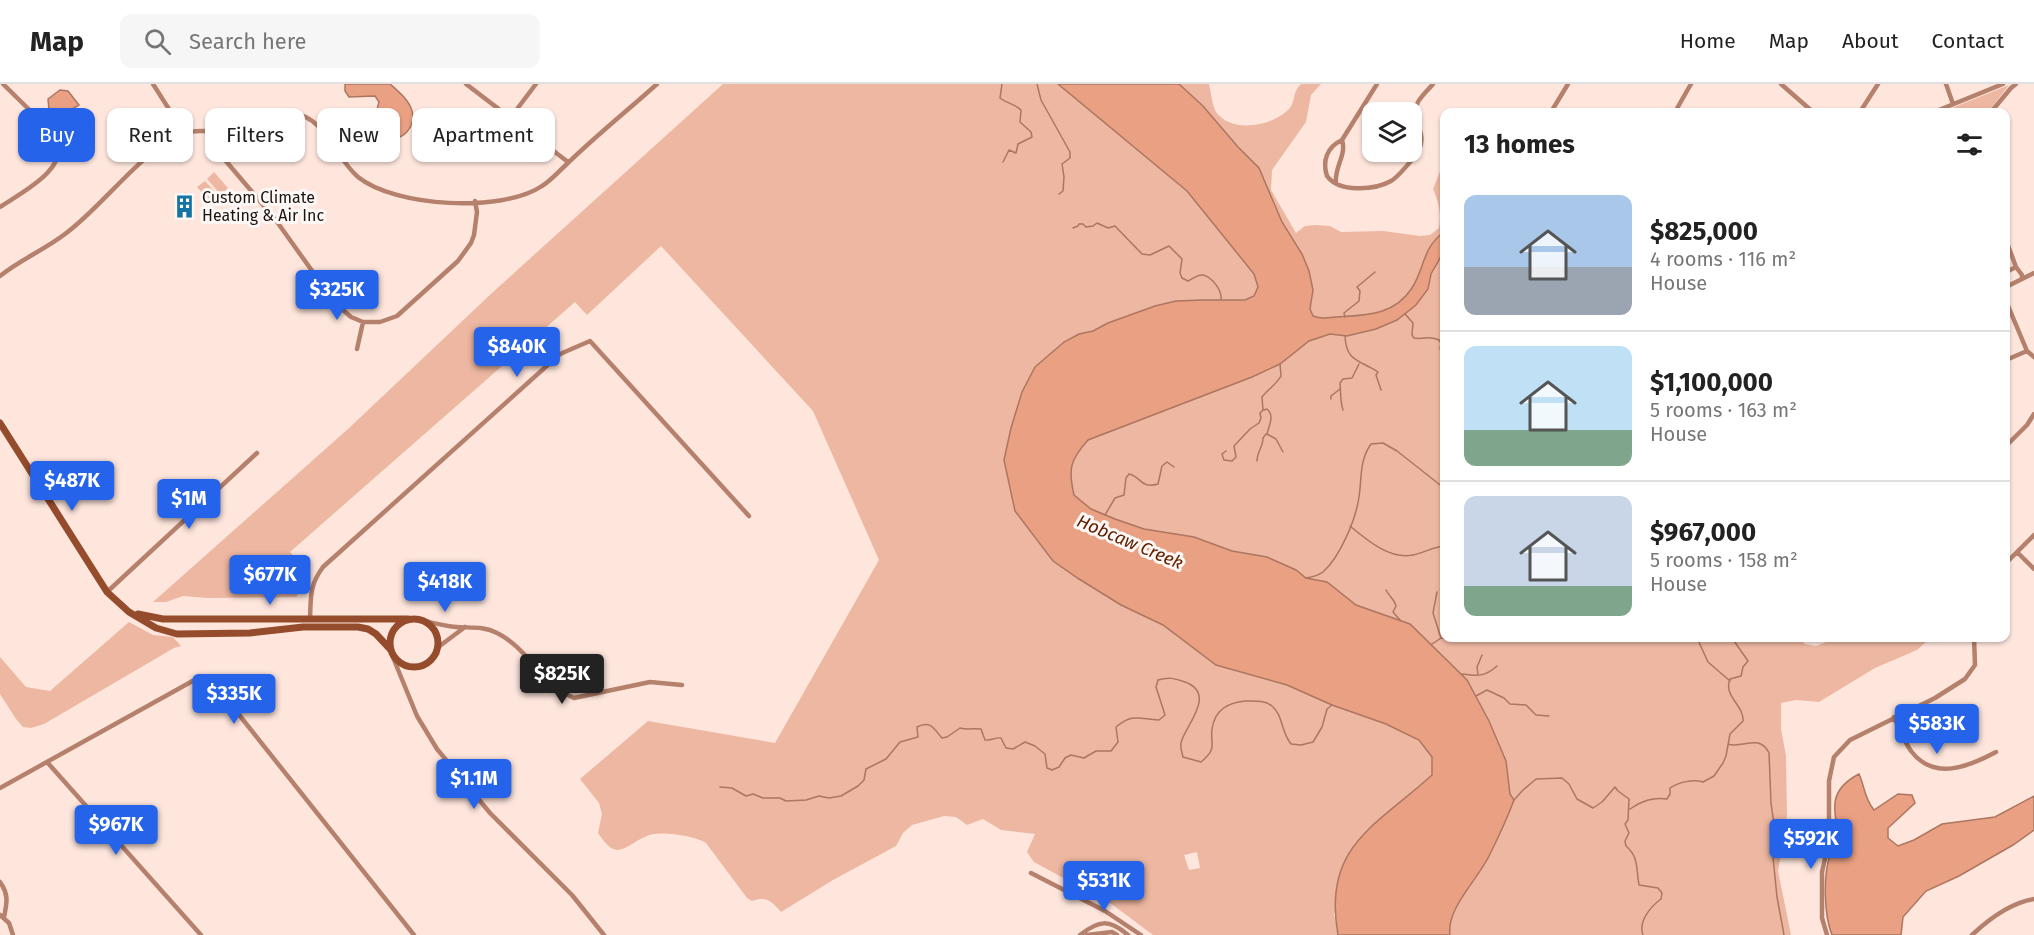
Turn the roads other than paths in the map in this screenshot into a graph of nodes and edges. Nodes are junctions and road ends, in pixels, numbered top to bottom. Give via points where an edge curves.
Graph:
1 (3, 84) edge
2 (153, 84) edge
3 (466, 84) edge
4 (536, 84) edge
5 (657, 84) edge
6 (1377, 84) edge
7 (1433, 84) edge
8 (1568, 84) edge
9 (1690, 84) edge
10 (1781, 84) edge
11 (1878, 84) edge
12 (1946, 84) edge
13 (2003, 84) edge
14 (2016, 84) edge
15 (1953, 104) junction
16 (168, 108) edge
17 (499, 108) edge
18 (518, 108) edge
19 (1553, 108) edge
20 (1677, 108) edge
21 (1808, 108) edge
22 (1863, 108) edge
23 (1944, 108) edge
24 (1994, 108) edge
25 (305, 119) edge
26 (1342, 140) junction
27 (555, 152) edge
28 (143, 162) edge
29 (227, 162) edge
30 (568, 162) junction
31 (1336, 183) junction
32 (475, 201) junction
33 (0, 207) edge
34 (2010, 251) edge
35 (2016, 267) junction
36 (2010, 270) edge
37 (2034, 273) edge
38 (0, 276) edge
39 (2022, 279) junction
40 (2010, 285) edge
41 (2010, 311) edge
42 (363, 322) junction
43 (357, 349) dead end
44 (2027, 351) junction
45 (2034, 357) edge
46 (2010, 358) edge
47 (2034, 414) edge
48 (0, 423) edge
49 (2010, 442) edge
50 (257, 453) dead end
51 (749, 516) dead end
52 (2034, 535) edge
53 (2016, 552) junction
54 (2010, 559) edge
55 (2034, 569) edge
56 (107, 592) junction
57 (129, 612) junction
58 (310, 619) junction
59 (408, 620) junction
60 (424, 621) junction
61 (465, 627) junction
62 (1974, 642) edge
63 (437, 648) junction
64 (391, 653) junction
65 (682, 686) dead end
66 (1894, 717) junction
67 (1996, 752) dead end
68 (47, 762) junction
69 (0, 788) edge
70 (1031, 873) dead end
71 (0, 882) edge
72 (2034, 899) edge
73 (2, 916) edge
74 (13, 935) edge
75 (201, 935) edge
76 (414, 935) edge
77 (604, 935) edge
78 (1080, 935) edge
79 (1087, 935) edge
80 (1117, 935) edge
81 (1128, 935) edge
82 (1141, 935) edge
83 (1827, 935) edge
84 (1972, 935) edge

1 - 33 street via 56,136 60,146 59,156 48,173
2 - 16 street
3 - 17 street
4 - 18 street
5 - 30 street
6 - 26 street
7 - 31 street via 1418,102 1415,115 1423,137 1419,152 1392,181 1362,189
8 - 19 street
9 - 20 street
10 - 21 street
11 - 22 street
12 - 15 street
13 - 15 street
14 - 24 street
15 - 23 street
25 - 32 street via 321,129 358,177 373,186 415,200
26 - 31 street via 1345,148
26 - 31 street via 1330,149 1324,165 1327,176
27 - 30 street
28 - 38 street via 64,236
29 - 42 street via 275,219 334,303
30 - 32 street via 541,187 527,193 497,201
32 - 42 street via 474,235 458,261 397,316
34 - 35 street
35 - 36 street
35 - 39 street via 2022,272
37 - 39 street
39 - 40 street
41 - 44 street
42 - 43 street
44 - 45 street
44 - 46 street
47 - 49 street
48 - 56 main road
50 - 56 street
51 - 58 street via 590,340 560,354 323,567 314,579
52 - 53 street
53 - 54 street
53 - 55 street
56 - 57 main road
57 - 58 main road via 163,619
57 - 64 main road via 156,628 177,634 358,627 376,634
58 - 59 main road
59 - 60 main road
59 - 64 main road via 392,633
60 - 61 street
60 - 63 main road via 435,632
61 - 63 street
61 - 65 street via 496,632 511,642 553,686 574,698 650,682
62 - 66 street via 1970,674 1935,698
63 - 64 main road via 429,662 419,667 405,666
64 - 77 street via 417,716 437,749 490,813 572,895
66 - 67 street via 1909,748 1923,764 1957,768
66 - 83 street via 1850,740 1834,757 1829,781 1829,841 1822,872 1822,918
68 - 69 street
68 - 75 street
68 - 76 street via 198,678 209,677
70 - 82 street via 1105,911
71 - 73 street via 8,901
72 - 84 street via 2006,909
73 - 74 street
78 - 81 street via 1098,923 1108,923
79 - 80 street

